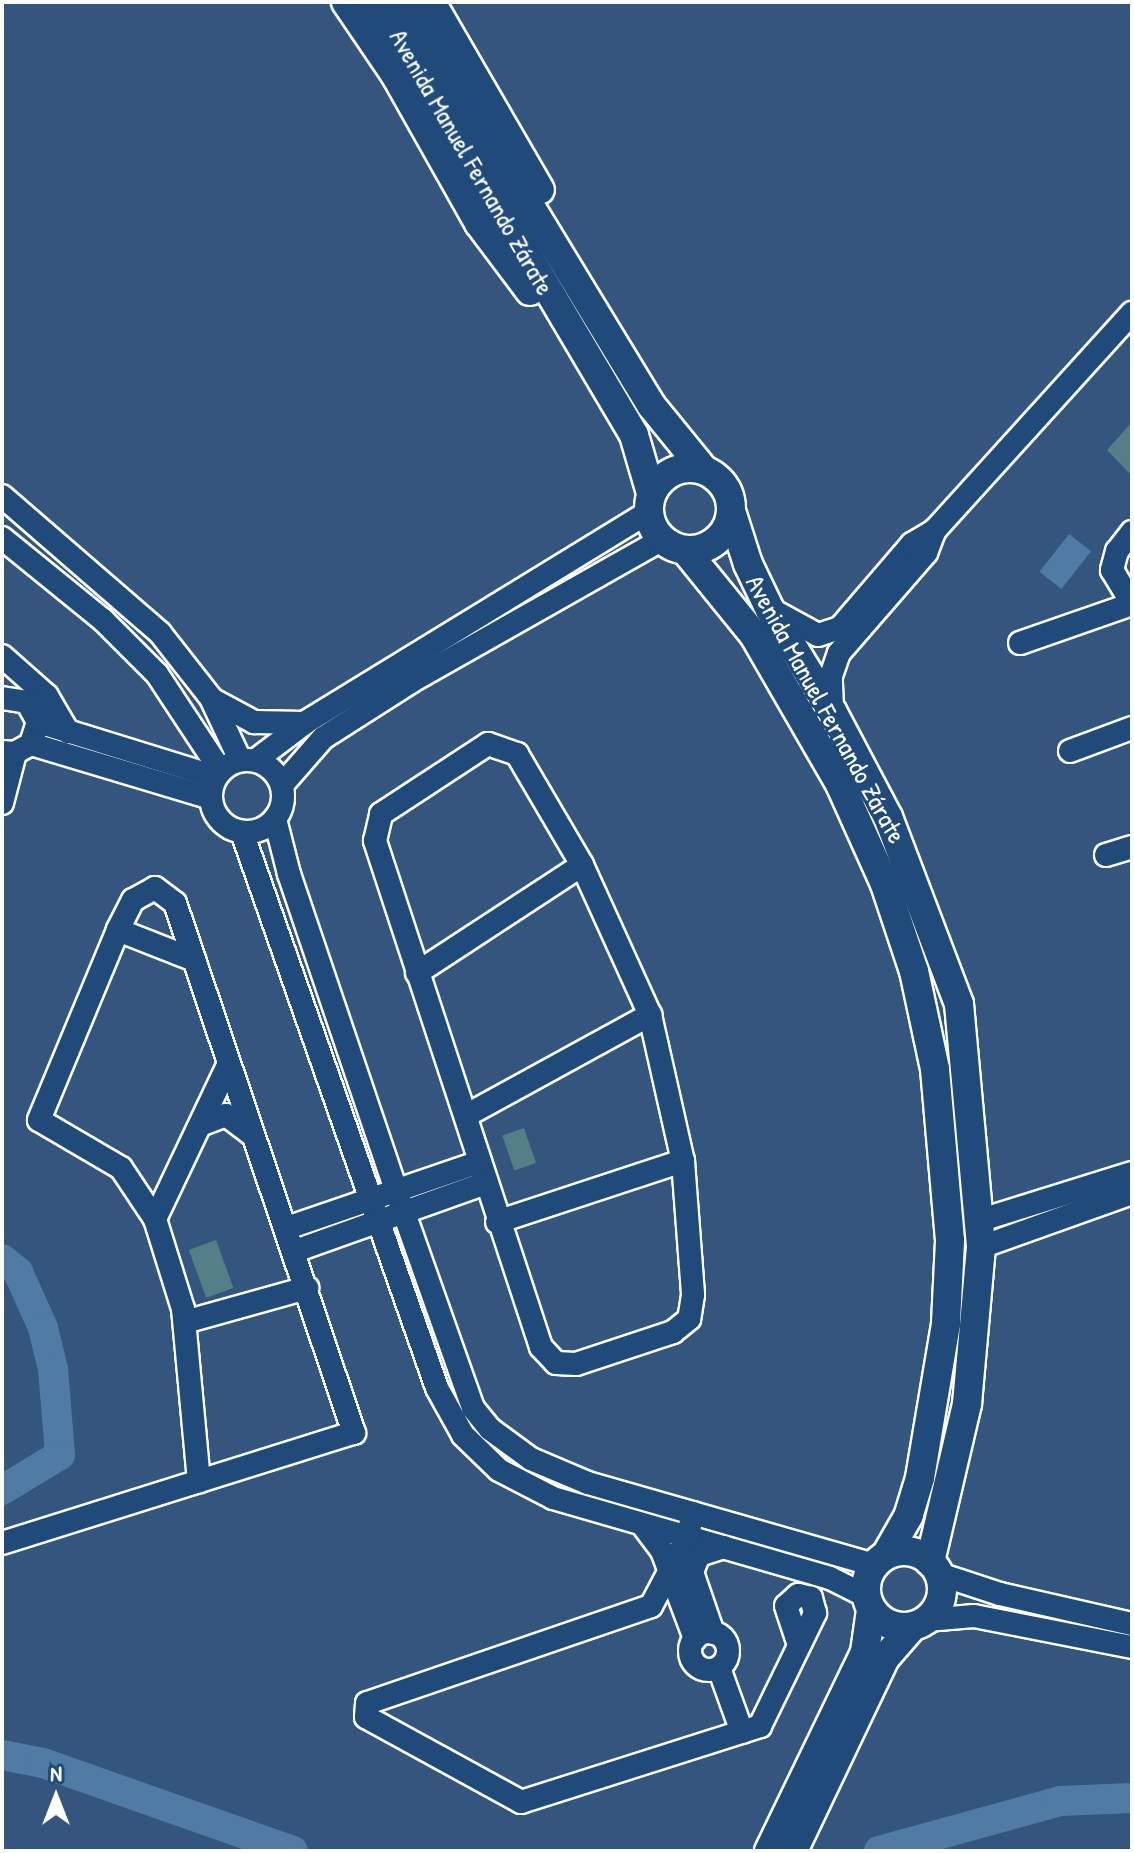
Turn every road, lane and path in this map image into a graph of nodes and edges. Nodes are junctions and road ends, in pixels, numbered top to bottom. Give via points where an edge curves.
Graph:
1 (346, 2) edge
2 (378, 2) edge
3 (406, 2) edge
4 (431, 2) edge
5 (420, 45) junction
6 (1132, 313) edge
7 (629, 370) junction
8 (603, 387) junction
9 (703, 469) junction
10 (2, 496) edge
11 (650, 502) junction
12 (732, 514) junction
13 (1132, 532) edge
14 (2, 538) edge
15 (674, 545) junction
16 (1132, 604) edge
17 (770, 610) junction
18 (840, 639) junction
19 (1020, 643) dead end
20 (2, 656) edge
21 (33, 680) junction
22 (2, 698) edge
23 (211, 698) junction
24 (832, 711) junction
25 (306, 722) junction
26 (1132, 728) edge
27 (68, 732) junction
28 (200, 734) junction
29 (24, 736) edge
30 (1070, 751) dead end
31 (166, 763) junction
32 (134, 764) junction
33 (229, 773) junction
34 (282, 785) junction
35 (2, 803) edge
36 (275, 819) junction
37 (242, 832) junction
38 (1132, 847) edge
39 (1106, 855) dead end
40 (582, 865) junction
41 (118, 930) junction
42 (194, 960) junction
43 (417, 973) junction
44 (650, 1015) junction
45 (228, 1065) junction
46 (467, 1115) junction
47 (200, 1125) junction
48 (253, 1135) junction
49 (683, 1161) junction
50 (483, 1173) junction
51 (1132, 1173) edge
52 (396, 1190) junction
53 (1132, 1193) edge
54 (369, 1200) junction
55 (404, 1213) junction
56 (155, 1219) junction
57 (497, 1222) junction
58 (377, 1223) junction
59 (287, 1228) junction
60 (981, 1234) junction
61 (295, 1251) junction
62 (307, 1288) junction
63 (185, 1322) junction
64 (199, 1481) junction
65 (693, 1513) junction
66 (644, 1527) junction
67 (687, 1538) junction
68 (2, 1543) edge
69 (724, 1547) junction
70 (880, 1560) junction
71 (935, 1568) junction
72 (671, 1573) junction
73 (869, 1603) junction
74 (920, 1623) junction
75 (1132, 1624) edge
76 (704, 1636) junction
77 (799, 1645) dead end
78 (1132, 1647) edge
79 (742, 1732) junction
80 (769, 1851) edge
81 (793, 1851) edge

1 - 8 main road via 395,74 479,223
2 - 5 main road, Avenida Manuel Fernando Zárate
3 - 5 main road, Avenida Manuel Fernando Zárate
4 - 7 main road via 523,156
5 - 7 main road, Avenida Manuel Fernando Zárate
5 - 8 main road, Avenida Manuel Fernando Zárate
6 - 18 street via 935,530 912,544
7 - 9 main road, Avenida Manuel Fernando Zárate
8 - 11 main road, Avenida Manuel Fernando Zárate via 634,435
9 - 11 main road via 668,474
9 - 12 main road via 722,482
10 - 23 street via 160,633
11 - 15 main road
11 - 25 street
12 - 15 main road via 711,545
12 - 17 main road, Avenida Manuel Fernando Zárate
13 - 16 street via 1117,551 1112,570
14 - 28 street via 103,620 146,663
15 - 34 street via 412,681 323,738
15 - 70 main road, Avenida Manuel Fernando Zárate via 754,635 840,784 885,884 909,956 935,1069 950,1241 946,1324 920,1478 909,1515
16 - 19 street
17 - 18 street via 818,635
17 - 24 main road, Avenida Manuel Fernando Zárate
18 - 24 street via 831,676
20 - 21 street
21 - 27 street
21 - 29 street
22 - 29 street via 19,698
23 - 25 street via 254,722
23 - 33 street
24 - 60 main road, Avenida Manuel Fernando Zárate via 909,863 959,1004
25 - 33 street
26 - 30 street
27 - 29 street
27 - 32 street
28 - 31 street via 190,756
28 - 33 street
29 - 32 street
29 - 35 street
31 - 32 street
31 - 33 street
32 - 33 street
33 - 34 street via 268,765
33 - 37 street via 221,821
34 - 36 street
36 - 37 street via 266,827
36 - 52 street
37 - 54 street
38 - 39 street
40 - 43 street
40 - 43 street via 517,754 488,744 392,807 374,826
40 - 44 street
41 - 42 street
41 - 42 street via 133,900 155,888 175,903
41 - 56 street via 39,1120 121,1168
42 - 45 street
43 - 46 street
44 - 46 street
44 - 49 street
45 - 47 street
45 - 48 street
46 - 50 street
47 - 48 street via 226,1115
47 - 56 street
48 - 59 street
49 - 57 street
49 - 57 street via 693,1295 689,1319 659,1337 576,1364 556,1363 541,1347
50 - 52 street
50 - 55 street
50 - 57 street
51 - 60 street
52 - 54 street
52 - 55 street
53 - 60 street
54 - 58 street
54 - 59 street
55 - 58 street
55 - 65 street via 473,1408 490,1429 551,1470
56 - 63 street
58 - 61 street
58 - 66 street via 437,1388 477,1452 529,1489
59 - 61 street
60 - 71 main road, Avenida Manuel Fernando Zárate via 967,1404
61 - 62 street
62 - 63 street
62 - 64 street via 354,1433
63 - 64 street
64 - 68 street
65 - 67 street
65 - 70 street
66 - 67 street
66 - 72 street
67 - 69 street
67 - 72 street
69 - 73 street via 830,1578
69 - 76 street via 699,1555 692,1572
70 - 71 main road via 909,1552
70 - 73 main road
71 - 74 main road via 941,1599
71 - 75 street via 1000,1594
72 - 76 street
72 - 79 street via 651,1606 367,1703 366,1717 521,1802
73 - 74 main road via 889,1625
73 - 80 main road via 865,1652
74 - 78 street via 974,1616
74 - 81 main road via 885,1658
76 - 79 street via 728,1648 719,1668
77 - 79 street via 760,1726

